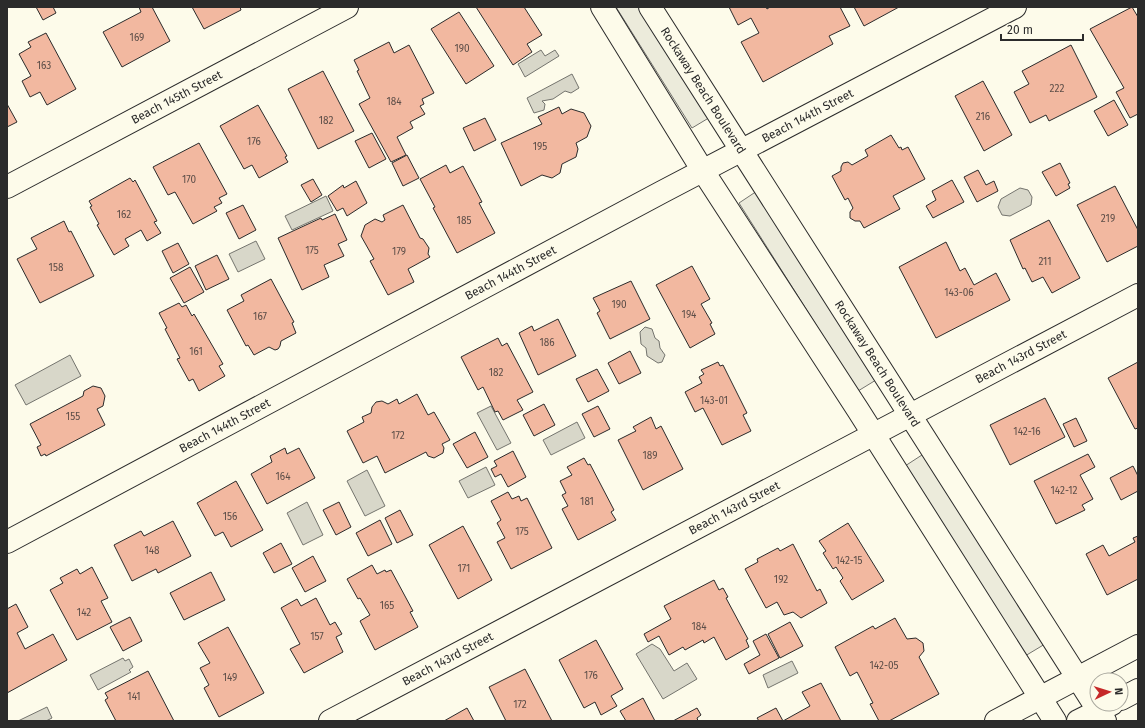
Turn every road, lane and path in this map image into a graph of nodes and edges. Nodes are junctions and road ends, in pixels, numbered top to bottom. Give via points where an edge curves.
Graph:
1 (347, 7) edge
2 (602, 7) edge
3 (650, 7) edge
4 (1015, 7) edge
5 (741, 151) junction
6 (703, 171) junction
7 (7, 187) edge
8 (1138, 294) edge
9 (910, 414) junction
10 (873, 435) junction
11 (7, 542) edge
12 (1138, 646) edge
13 (1078, 678) junction
14 (1138, 690) edge
15 (1089, 692) edge
16 (1129, 695) edge
17 (1040, 698) junction
18 (1105, 712) edge
19 (330, 721) edge
20 (996, 721) edge
21 (1055, 721) edge
22 (1078, 721) edge

1 - 7 street, Beach 145th Street
2 - 6 street
3 - 5 street, Rockaway Beach Boulevard
4 - 5 street, Beach 144th Street
5 - 6 street, Beach 144th Street
5 - 9 street, Rockaway Beach Boulevard
6 - 10 street
6 - 11 street, Beach 144th Street
8 - 9 street, Beach 143rd Street
9 - 10 street, Beach 143rd Street
9 - 13 street, Rockaway Beach Boulevard
10 - 17 street
10 - 19 street, Beach 143rd Street
12 - 13 street
13 - 15 street, Rockaway Beach Boulevard
13 - 17 street
14 - 16 street
17 - 20 street
17 - 21 street
18 - 22 street

